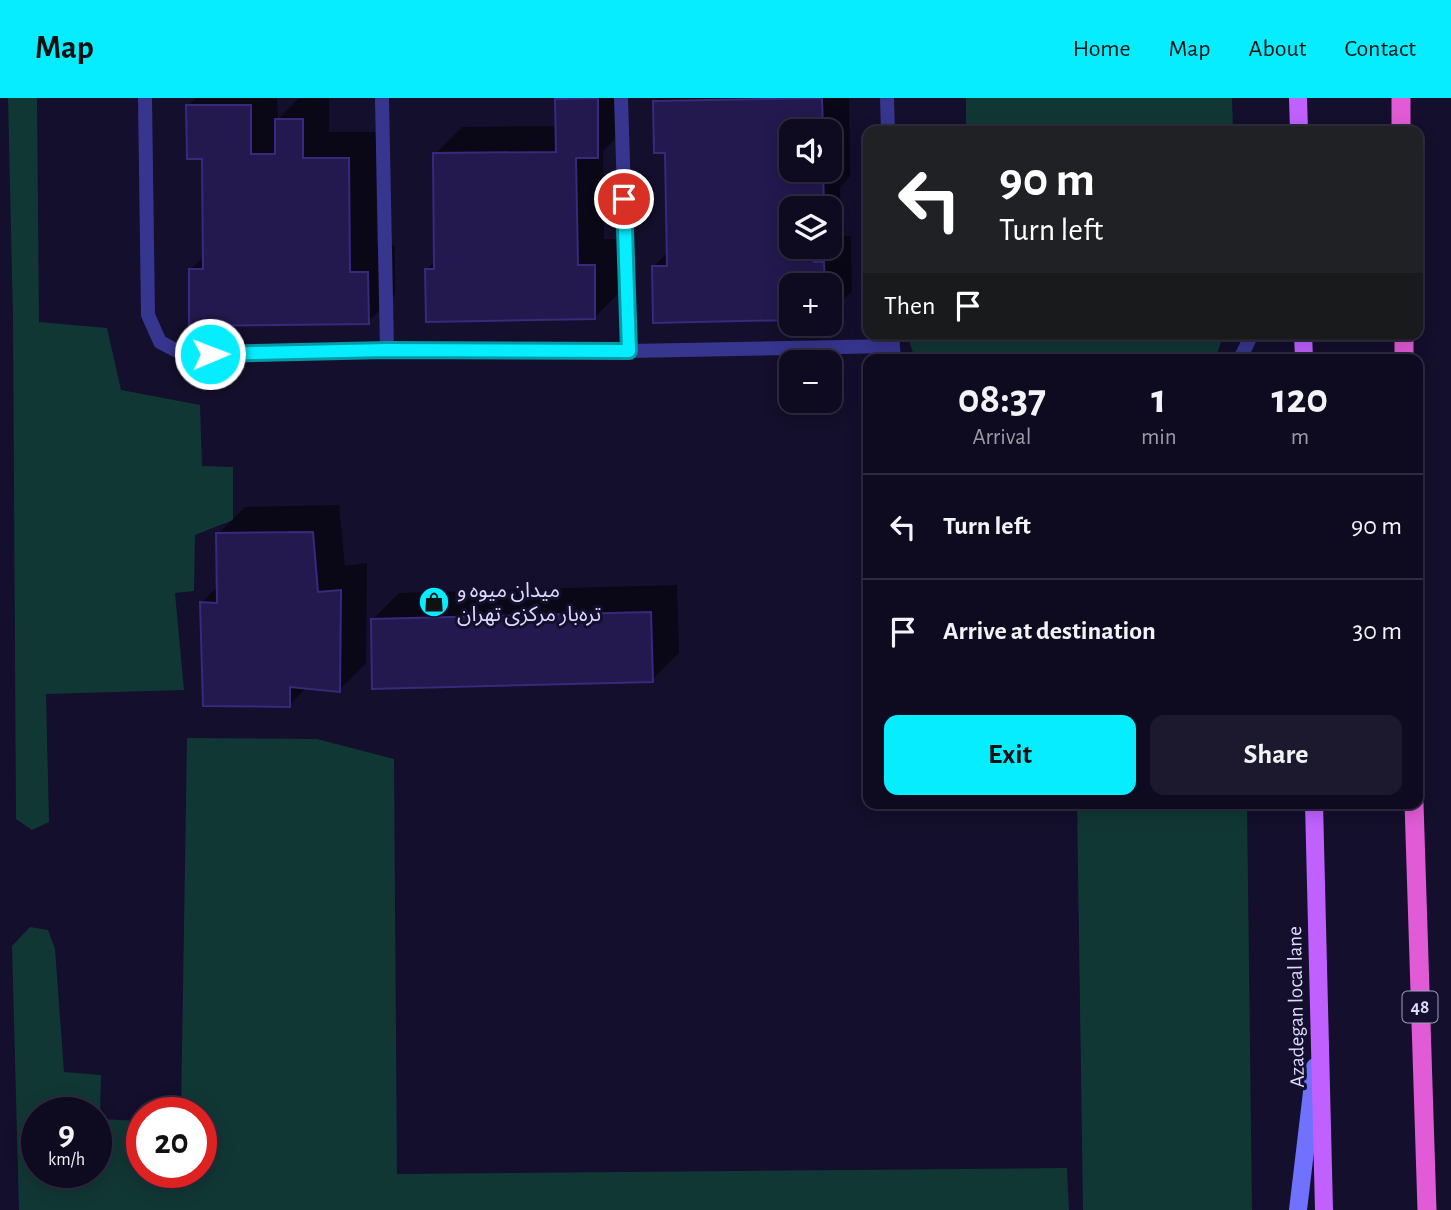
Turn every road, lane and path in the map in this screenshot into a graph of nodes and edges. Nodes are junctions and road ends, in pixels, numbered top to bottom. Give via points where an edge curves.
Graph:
1 (145, 98) edge
2 (382, 98) edge
3 (621, 98) edge
4 (887, 98) edge
5 (1298, 98) edge
6 (1401, 98) edge
7 (888, 126) edge
8 (1298, 126) edge
9 (1401, 126) edge
10 (892, 346) edge
11 (387, 350) junction
12 (629, 351) junction
13 (1314, 809) edge
14 (1414, 809) edge
15 (1319, 1029) junction
16 (1298, 1210) edge
17 (1324, 1210) edge
18 (1427, 1210) edge

1 - 11 lane via 148,315 160,342 184,355
2 - 11 lane
3 - 12 lane
4 - 7 lane
5 - 8 main road
6 - 9 highway
10 - 12 lane
11 - 12 lane
13 - 15 main road, Azadegan local lane
14 - 18 highway, 48
15 - 16 main road
15 - 17 main road, Azadegan local lane

